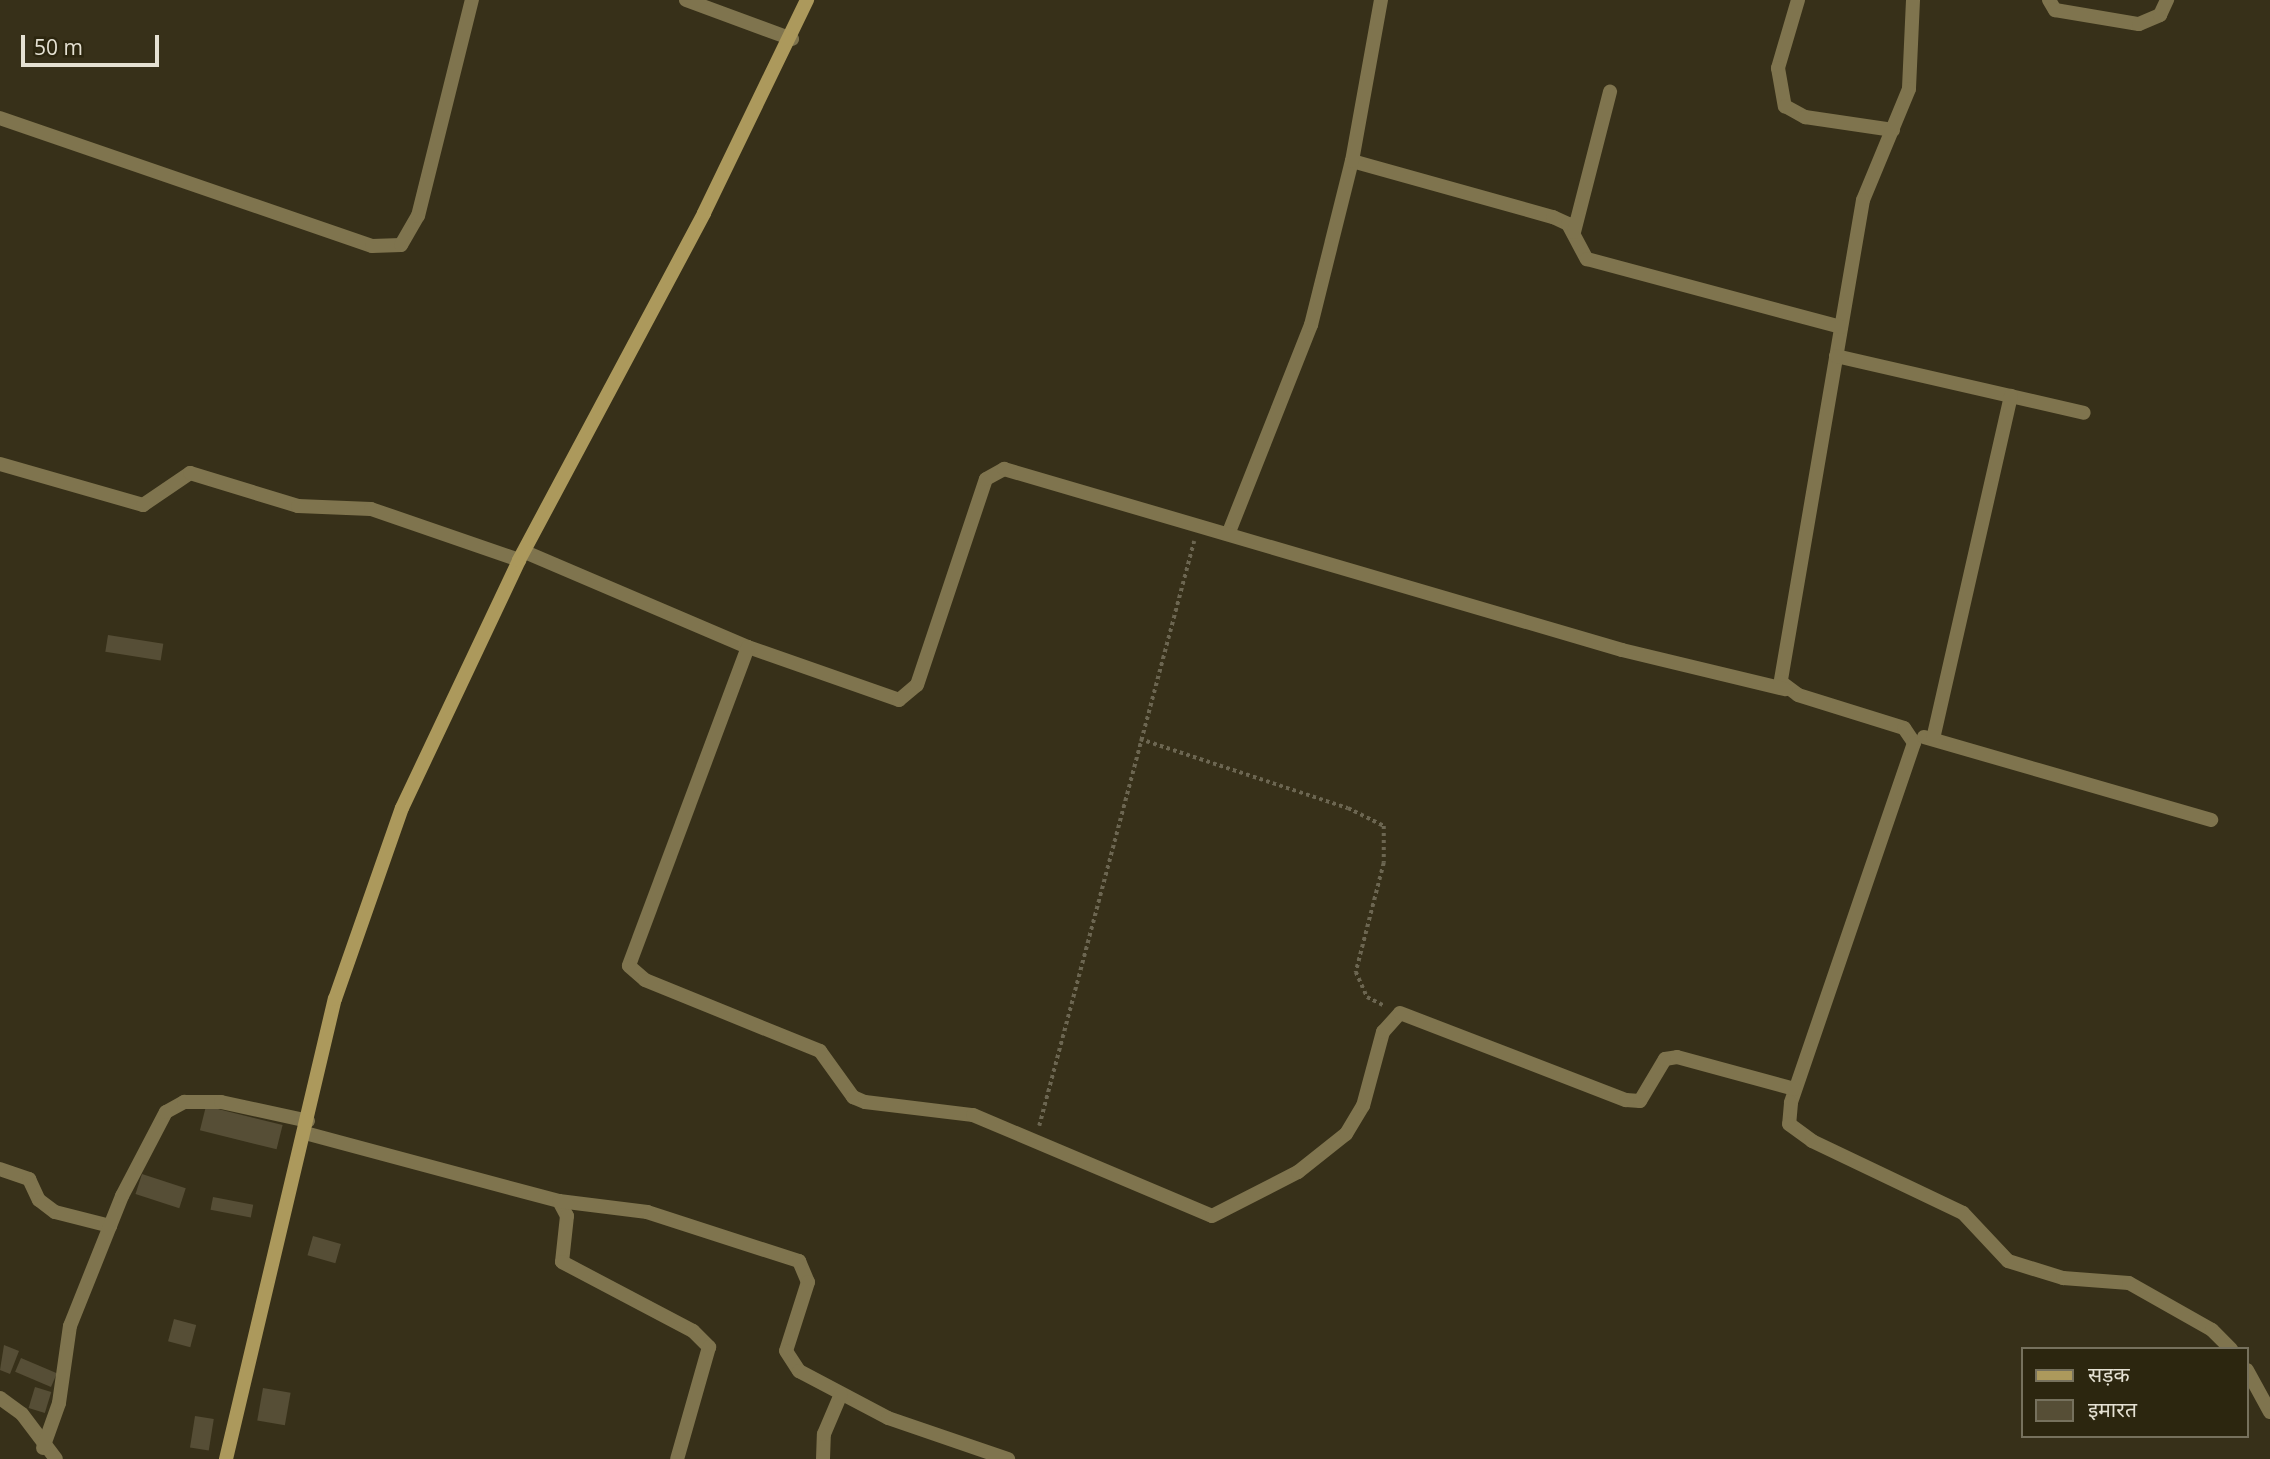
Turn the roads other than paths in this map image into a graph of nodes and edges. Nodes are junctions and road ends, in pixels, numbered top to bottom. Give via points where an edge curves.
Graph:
1 (472, 0) edge
2 (686, 0) edge
3 (807, 0) edge
4 (1381, 0) edge
5 (1798, 0) edge
6 (1913, 0) edge
7 (2049, 0) edge
8 (2167, 0) edge
9 (792, 39) junction
10 (1610, 92) dead end
11 (0, 118) edge
12 (1893, 130) junction
13 (1352, 161) junction
14 (1574, 232) junction
15 (1841, 327) junction
16 (1836, 356) junction
17 (2011, 396) junction
18 (2084, 413) dead end
19 (0, 464) edge
20 (1229, 532) junction
21 (522, 556) junction
22 (748, 647) junction
23 (1785, 689) junction
24 (1912, 733) junction
25 (1933, 739) junction
26 (2211, 820) dead end
27 (1795, 1089) junction
28 (306, 1127) junction
29 (0, 1169) edge
30 (559, 1201) junction
31 (110, 1226) junction
32 (2229, 1347) edge
33 (2249, 1374) edge
34 (841, 1394) junction
35 (0, 1398) edge
36 (2270, 1412) edge
37 (43, 1448) junction
38 (56, 1459) edge
39 (226, 1459) edge
40 (677, 1459) edge
41 (824, 1459) edge
42 (1008, 1459) edge

1 - 11 street via 418,216 401,245 372,246
2 - 9 street
3 - 9 street
4 - 13 street
5 - 12 street via 1778,68 1784,106 1805,117
6 - 12 street via 1912,70
7 - 8 street via 2055,9 2139,24 2160,15
9 - 21 street
10 - 14 street
12 - 15 street via 1867,186
13 - 14 street via 1553,217
13 - 20 street via 1311,325
14 - 15 street via 1587,259
15 - 16 street
16 - 17 street
16 - 23 street via 1786,635
17 - 18 street
17 - 25 street
19 - 21 street via 143,505 190,473 298,506 371,509
20 - 22 street via 993,471 910,697 883,698
20 - 23 street via 1622,650
21 - 22 street
21 - 28 street via 421,764 368,900 335,999
22 - 27 street via 629,966 645,979 820,1051 853,1097 973,1115 1202,1215 1224,1214 1298,1172 1346,1134 1363,1105 1384,1032 1400,1013 1626,1100 1640,1101 1665,1059 1677,1057
23 - 24 street
24 - 25 street
24 - 27 street via 1913,754
25 - 26 street
27 - 32 street via 1788,1115 1797,1133 1963,1213 2008,1262 2063,1278 2129,1283 2200,1322
28 - 30 street
28 - 31 street via 221,1101 174,1106 157,1123
28 - 39 street
29 - 31 street via 29,1179 39,1200 55,1212
30 - 34 street via 672,1219 806,1266 808,1282 787,1357 799,1371
30 - 40 street via 567,1216 562,1262 693,1331 709,1347
31 - 37 street via 70,1326 59,1403
33 - 36 street
34 - 41 street via 824,1434
34 - 42 street via 888,1418
35 - 37 street via 22,1414
37 - 38 street

